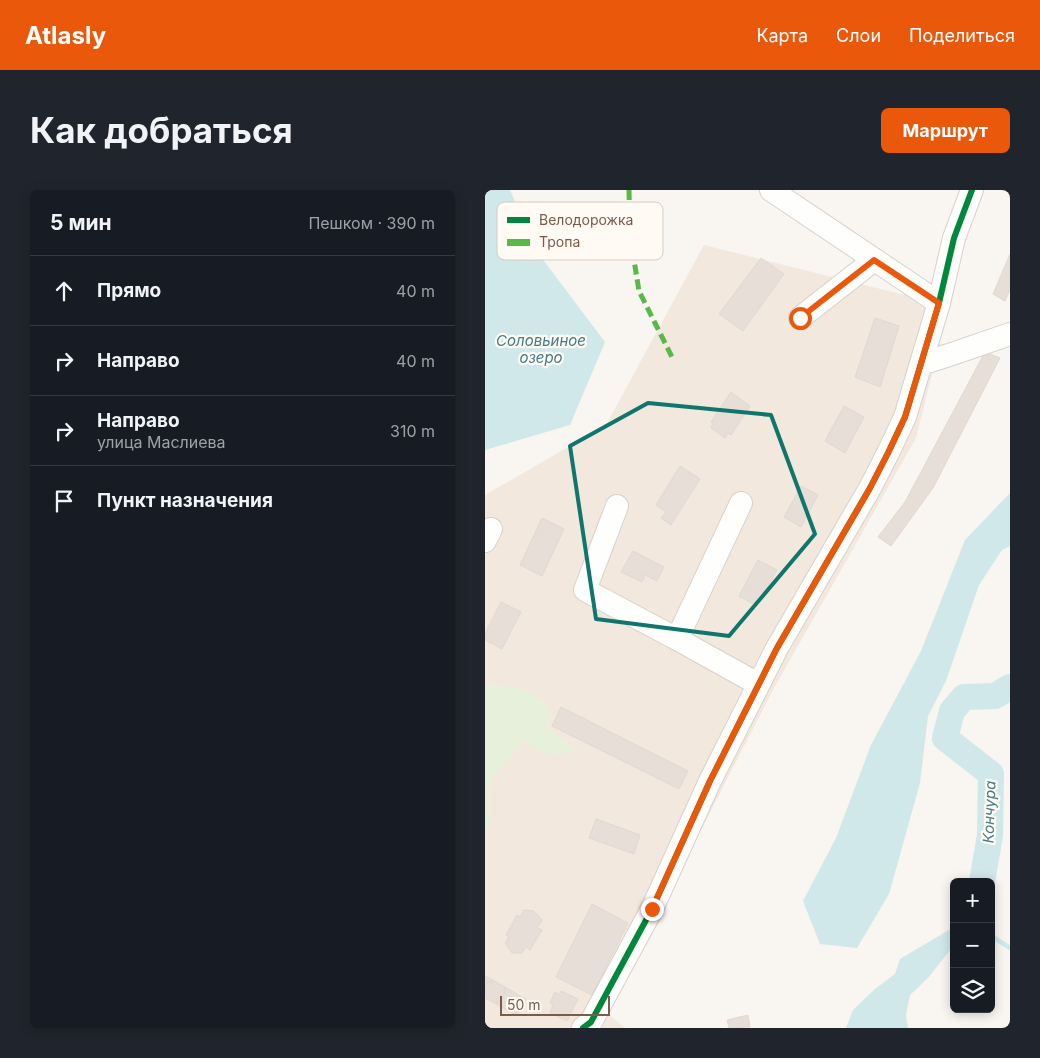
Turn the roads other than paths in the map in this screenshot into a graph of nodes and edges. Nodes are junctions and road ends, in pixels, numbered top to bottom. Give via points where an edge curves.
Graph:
1 (771, 190) edge
2 (972, 190) edge
3 (874, 260) junction
4 (939, 303) junction
5 (800, 318) dead end
6 (1010, 334) edge
7 (921, 364) junction
8 (741, 503) dead end
9 (617, 506) dead end
10 (677, 639) junction
11 (758, 684) junction
12 (587, 1025) edge

1 - 3 street
2 - 4 street via 954,238
3 - 4 street
3 - 5 street
4 - 7 street
6 - 7 street
7 - 11 street via 905,417 888,453
8 - 10 street
9 - 10 street via 585,590
10 - 11 street
11 - 12 street via 652,909

